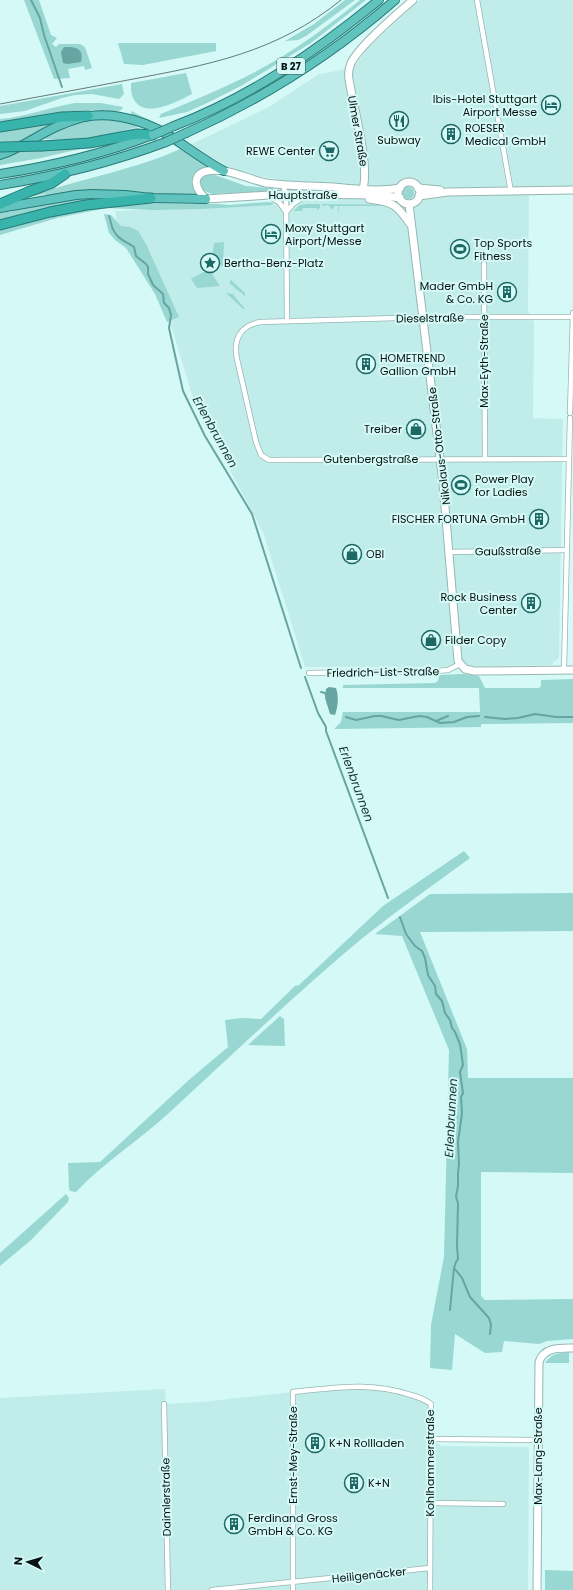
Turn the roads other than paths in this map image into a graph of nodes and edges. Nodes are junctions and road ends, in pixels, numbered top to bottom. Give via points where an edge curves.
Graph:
1 (379, 0) edge
2 (395, 0) edge
3 (413, 0) edge
4 (477, 0) edge
5 (88, 116) junction
6 (0, 127) edge
7 (153, 135) junction
8 (0, 147) edge
9 (0, 155) edge
10 (224, 171) junction
11 (0, 174) edge
12 (64, 174) junction
13 (283, 184) junction
14 (0, 185) edge
15 (400, 188) junction
16 (418, 188) junction
17 (364, 189) junction
18 (573, 190) edge
19 (447, 192) junction
20 (511, 192) junction
21 (286, 194) junction
22 (266, 195) junction
23 (307, 195) junction
24 (356, 196) junction
25 (151, 198) junction
26 (400, 198) junction
27 (418, 198) junction
28 (206, 199) junction
29 (0, 204) edge
30 (410, 204) junction
31 (0, 208) edge
32 (286, 212) junction
33 (0, 225) edge
34 (412, 228) junction
35 (484, 264) dead end
36 (573, 313) edge
37 (573, 317) edge
38 (423, 318) junction
39 (484, 318) junction
40 (286, 321) junction
41 (440, 459) junction
42 (485, 459) junction
43 (569, 459) junction
44 (269, 460) joint
45 (567, 550) junction
46 (449, 552) junction
47 (460, 664) junction
48 (564, 670) junction
49 (573, 670) edge
50 (309, 673) dead end
51 (573, 1348) edge
52 (293, 1392) joint
53 (164, 1404) dead end
54 (430, 1439) junction
55 (538, 1440) junction
56 (430, 1503) junction
57 (503, 1504) dead end
58 (430, 1568) junction
59 (293, 1582) junction
60 (168, 1590) edge
61 (212, 1590) edge
62 (293, 1590) edge
63 (430, 1590) edge
64 (537, 1590) edge

1 - 7 highway, B 27, bridge via 302,59 231,100
2 - 12 highway, B 27, bridge via 349,38 241,107 166,142 113,161
3 - 17 main road, Ulmer Straße via 358,54 348,74 364,159
4 - 20 street
5 - 6 highway via 62,117
5 - 9 highway via 60,125
5 - 10 highway via 110,116 141,122
7 - 8 highway, bridge via 137,134 89,143
7 - 11 highway, B 27 via 86,157
10 - 13 main road, Hauptstraße via 254,180
10 - 28 main road, Hauptstraße via 205,171 200,174 197,189
12 - 14 highway, B 27
12 - 29 highway via 52,183
13 - 17 main road, Hauptstraße
13 - 21 street
15 - 16 main road via 410,183
15 - 17 main road, Hauptstraße
15 - 26 main road
16 - 19 main road
16 - 27 main road
17 - 24 main road
18 - 20 main road
19 - 20 main road
19 - 27 main road
21 - 22 main road, Hauptstraße
21 - 23 main road, Hauptstraße
21 - 32 street
22 - 28 main road, Hauptstraße
22 - 32 street via 278,202
23 - 24 main road, Hauptstraße
23 - 32 street
24 - 26 main road, Hauptstraße via 379,195
24 - 34 main road via 397,206
25 - 28 highway
25 - 31 highway via 81,194
25 - 33 highway via 86,205
26 - 30 main road
27 - 30 main road
27 - 34 main road, Nikolaus-Otto-Straße
30 - 34 main road, Nikolaus-Otto-Straße
32 - 40 street
34 - 38 main road, Nikolaus-Otto-Straße
35 - 39 street, Max-Eyth-Straße
36 - 37 street
37 - 39 street, Dieselstraße
37 - 43 street
38 - 39 street, Dieselstraße
38 - 40 street, Dieselstraße
38 - 41 main road, Nikolaus-Otto-Straße
39 - 42 street, Max-Eyth-Straße
40 - 44 street, Dieselstraße via 261,322 246,326 240,333 236,346 256,442 261,455
41 - 42 street, Gutenbergstraße
41 - 44 street, Gutenbergstraße
41 - 46 main road, Nikolaus-Otto-Straße
42 - 43 street, Gutenbergstraße
43 - 45 street
45 - 46 street, Gaußstraße
45 - 48 street
46 - 47 main road, Nikolaus-Otto-Straße via 456,649
47 - 48 main road via 465,669 474,671
47 - 50 street, Friedrich-List-Straße via 448,670 437,671
48 - 49 main road
51 - 55 main road, Max-Lang-Straße via 553,1349 540,1358
52 - 54 street, Kohlhammerstraße via 360,1385 387,1388 418,1397 430,1404
52 - 59 street, Ernst-Mey-Straße
53 - 60 street, Daimlerstraße
54 - 55 street
54 - 56 street, Kohlhammerstraße
55 - 64 main road, Max-Lang-Straße
56 - 57 street
56 - 58 street, Kohlhammerstraße
58 - 59 street, Heiligenäcker
58 - 63 street, Kohlhammerstraße
59 - 61 street, Heiligenäcker
59 - 62 street, Ernst-Mey-Straße

